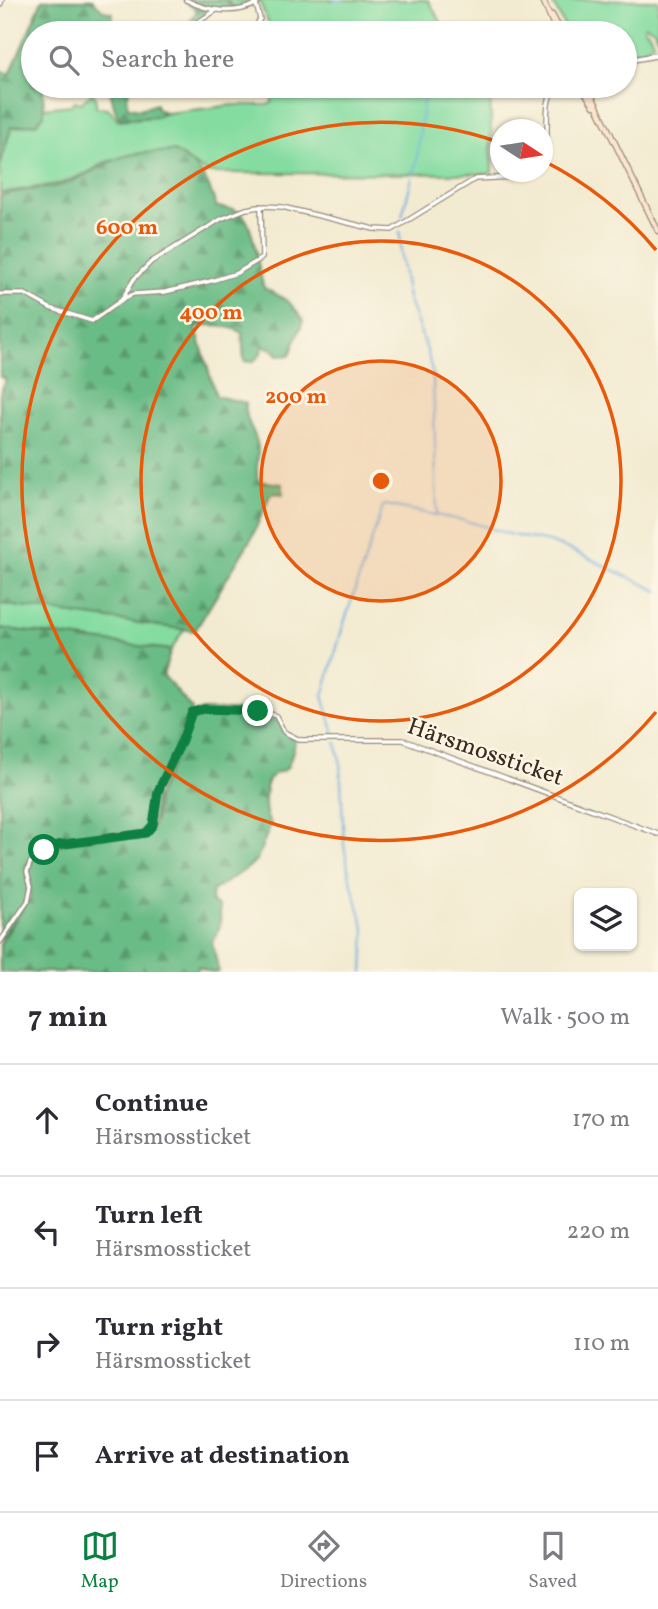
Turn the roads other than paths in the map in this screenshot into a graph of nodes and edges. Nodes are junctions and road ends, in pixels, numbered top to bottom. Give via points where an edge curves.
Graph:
1 (186, 0) edge
2 (543, 0) edge
3 (258, 2) edge
4 (215, 11) junction
5 (201, 21) edge
6 (259, 21) edge
7 (553, 21) edge
8 (658, 55) edge
9 (637, 59) edge
10 (549, 98) edge
11 (589, 98) edge
12 (592, 98) edge
13 (600, 115) junction
14 (548, 119) edge
15 (490, 178) edge
16 (261, 206) junction
17 (658, 230) edge
18 (0, 294) edge
19 (122, 299) junction
20 (658, 834) edge
21 (0, 942) edge

1 - 4 street
2 - 7 main road
3 - 4 street via 250,8
3 - 6 street
4 - 5 street
8 - 9 street
10 - 14 street
11 - 13 main road
12 - 13 main road
13 - 17 main road
15 - 16 street via 475,178 392,230 293,208
16 - 19 street via 221,219 157,258 134,279
16 - 19 street via 262,258 250,267 211,281
18 - 19 street via 24,294 88,321
20 - 21 street, Härsmossticket via 403,740 300,740 284,732 268,712 199,709 189,716 158,791 150,830 137,836 57,845 39,853 27,872 31,886 28,901

